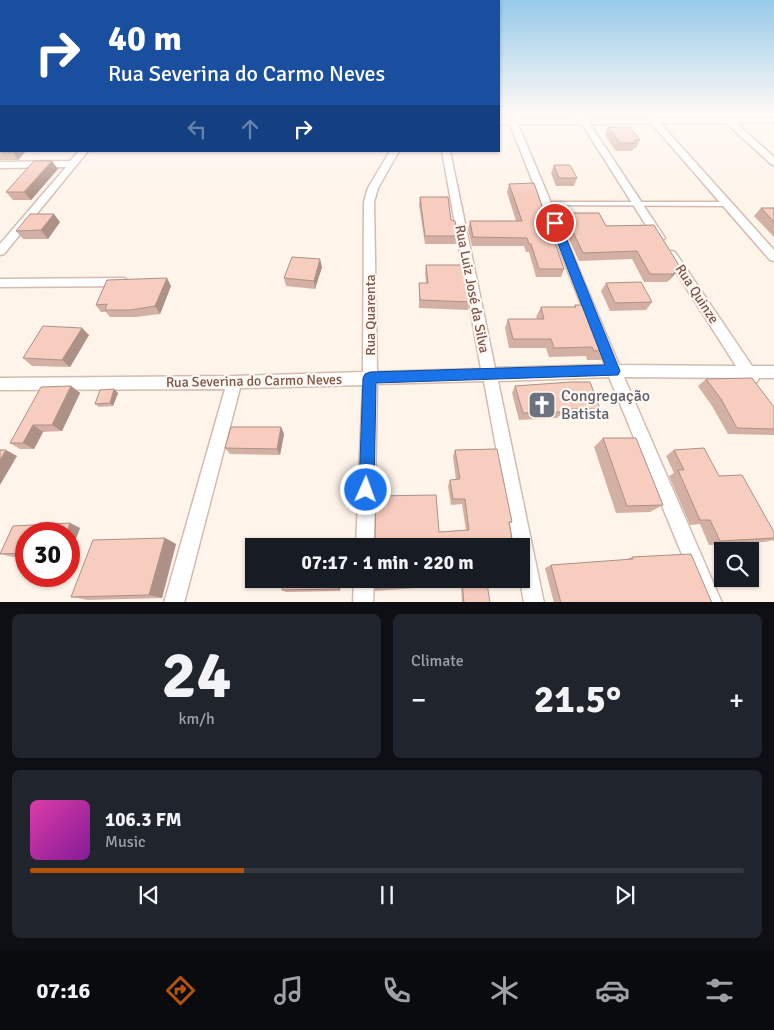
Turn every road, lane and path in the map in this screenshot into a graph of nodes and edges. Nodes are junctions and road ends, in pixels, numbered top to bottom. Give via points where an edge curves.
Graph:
1 (518, 142) edge
2 (598, 142) edge
3 (672, 142) edge
4 (751, 142) edge
5 (83, 152) edge
6 (394, 152) edge
7 (446, 152) edge
8 (774, 162) edge
9 (74, 164) junction
10 (0, 165) edge
11 (548, 204) junction
12 (727, 204) junction
13 (638, 205) junction
14 (0, 251) edge
15 (774, 257) edge
16 (139, 282) edge
17 (0, 283) edge
18 (614, 371) junction
19 (748, 372) junction
20 (774, 372) edge
21 (489, 376) junction
22 (370, 378) junction
23 (234, 382) junction
24 (0, 384) edge
25 (758, 389) edge
26 (365, 538) edge
27 (364, 588) edge
28 (174, 602) edge
29 (363, 602) edge
30 (534, 602) edge
31 (712, 602) edge

1 - 11 street
2 - 13 street, Rua Quinze
3 - 12 street
4 - 8 street
5 - 9 street
6 - 22 street, Rua Quarenta via 373,188 370,202
7 - 21 street, Rua Luiz José da Silva
9 - 10 street
9 - 14 street
11 - 13 lane
11 - 18 street
12 - 13 lane
12 - 15 street
13 - 19 street, Rua Quinze
16 - 17 street
18 - 19 street, Rua Severina do Carmo Neves
18 - 21 street, Rua Severina do Carmo Neves
18 - 31 street
19 - 20 street, Rua Severina do Carmo Neves
19 - 25 street, Rua Quinze
21 - 22 street, Rua Severina do Carmo Neves
21 - 30 street, Rua Luiz José da Silva
22 - 23 street, Rua Severina do Carmo Neves
22 - 26 street, Rua Quarenta
23 - 24 street, Rua Severina do Carmo Neves
23 - 28 street
27 - 29 street

